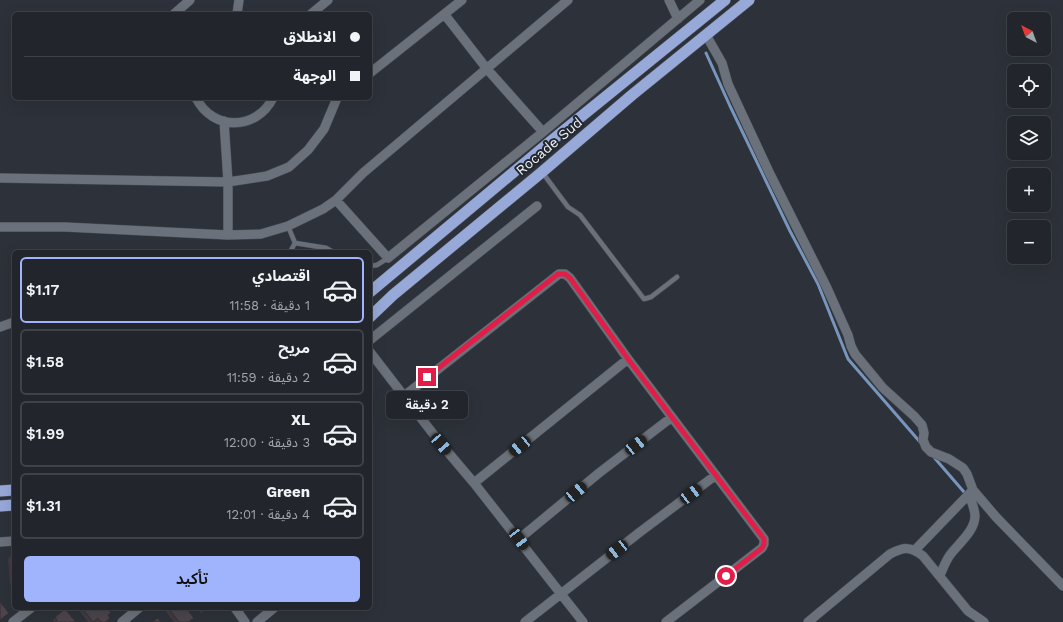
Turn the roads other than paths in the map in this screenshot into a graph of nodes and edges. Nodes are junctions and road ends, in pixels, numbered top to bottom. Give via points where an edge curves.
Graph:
1 (190, 0) edge
2 (328, 0) edge
3 (462, 0) edge
4 (568, 0) edge
5 (669, 0) edge
6 (725, 0) edge
7 (749, 0) edge
8 (239, 1) edge
9 (695, 2) edge
10 (176, 12) edge
11 (237, 12) edge
12 (314, 12) edge
13 (444, 15) junction
14 (678, 19) junction
15 (706, 35) junction
16 (487, 68) junction
17 (372, 71) edge
18 (198, 100) edge
19 (272, 100) edge
20 (336, 100) edge
21 (224, 121) junction
22 (543, 132) junction
23 (542, 172) junction
24 (0, 178) edge
25 (228, 182) junction
26 (336, 200) junction
27 (537, 206) dead end
28 (288, 226) junction
29 (0, 227) edge
30 (228, 235) junction
31 (295, 243) junction
32 (291, 250) edge
33 (330, 250) edge
34 (388, 258) junction
35 (372, 266) edge
36 (677, 276) dead end
37 (372, 290) edge
38 (372, 315) edge
39 (12, 323) edge
40 (0, 327) edge
41 (372, 338) edge
42 (372, 355) edge
43 (628, 359) junction
44 (404, 396) junction
45 (672, 417) junction
46 (716, 475) junction
47 (474, 483) junction
48 (12, 490) edge
49 (0, 491) edge
50 (971, 492) junction
51 (12, 505) edge
52 (0, 506) edge
53 (519, 539) junction
54 (12, 541) edge
55 (0, 542) edge
56 (915, 550) junction
57 (940, 575) junction
58 (1063, 586) edge
59 (560, 595) junction
60 (28, 610) edge
61 (137, 610) edge
62 (236, 610) edge
63 (272, 610) edge
64 (13, 622) edge
65 (122, 622) edge
66 (245, 622) edge
67 (257, 622) edge
68 (525, 622) edge
69 (583, 622) edge
70 (666, 622) edge
71 (808, 622) edge
72 (984, 622) edge

1 - 10 street
2 - 12 street
3 - 13 street
4 - 16 street
5 - 14 street
6 - 37 highway, Rocade Sud via 550,141
7 - 15 highway, Rocade Sud
8 - 11 street
9 - 14 street
13 - 16 street
13 - 17 street
14 - 22 street
15 - 23 highway, Rocade Sud
15 - 50 street via 722,62 728,84 768,172 827,288 855,354 883,388 922,425 926,447 963,468
16 - 22 street
16 - 26 street via 363,173
18 - 21 street via 214,118
19 - 21 street via 252,119
20 - 25 street via 324,129 308,150 289,167 267,176
21 - 25 street
22 - 34 street
23 - 36 lane via 568,207 580,215 644,299 651,297
23 - 38 highway, Rocade Sud via 398,290
24 - 25 street
25 - 30 street
26 - 28 street via 308,218
26 - 34 street
27 - 41 street
28 - 30 street via 262,234
28 - 31 lane
29 - 30 street via 65,227
31 - 32 lane
31 - 33 lane
34 - 35 lane
39 - 40 street
42 - 44 street
43 - 44 street via 570,278 565,274 558,274
43 - 45 street
43 - 47 street
44 - 47 street
45 - 46 street
45 - 53 street
46 - 59 street
46 - 70 street via 764,539 764,544
47 - 53 street
48 - 49 highway
50 - 56 street
50 - 57 street via 975,511 973,523 947,560
50 - 58 street
51 - 52 highway
53 - 59 street
54 - 55 street
56 - 57 street
56 - 71 street via 906,548 890,554
57 - 72 street via 968,611
59 - 68 street
59 - 69 street
60 - 64 street
61 - 65 street
62 - 66 street
63 - 67 street

